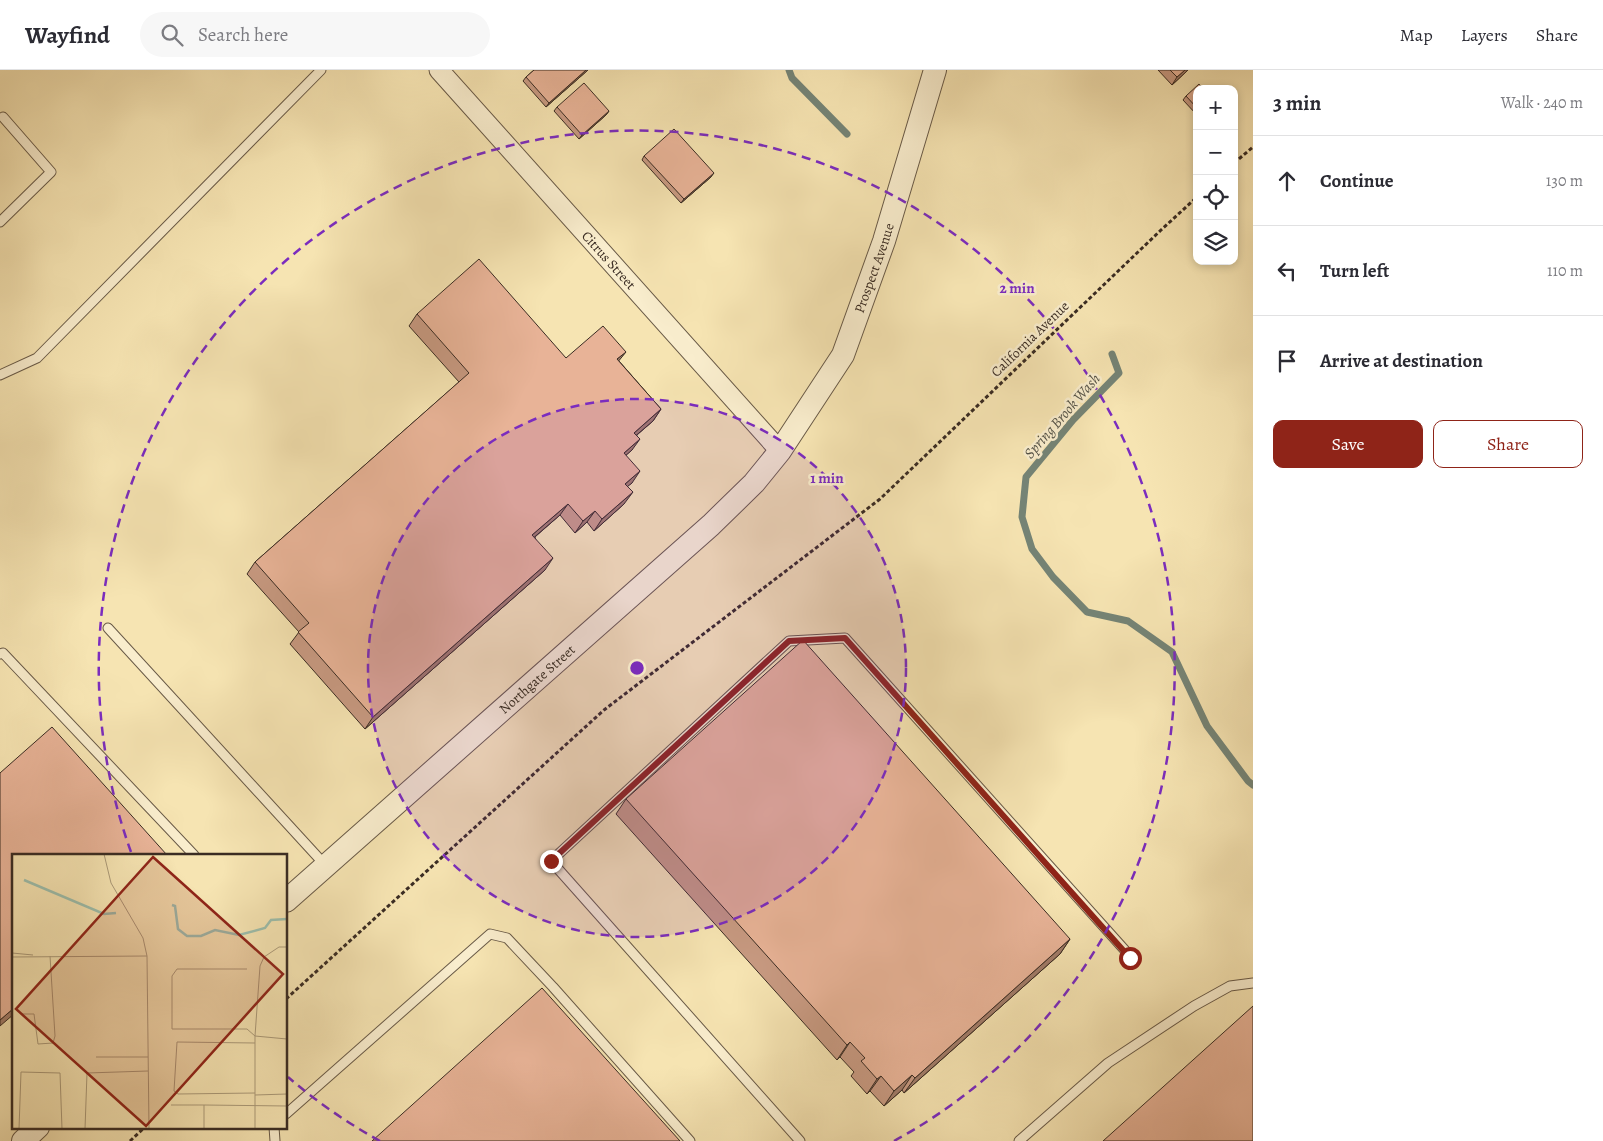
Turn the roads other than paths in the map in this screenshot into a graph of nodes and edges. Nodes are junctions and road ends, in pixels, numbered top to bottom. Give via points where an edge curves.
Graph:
1 (321, 70) edge
2 (439, 70) edge
3 (935, 70) edge
4 (3, 117) dead end
5 (0, 222) edge
6 (0, 375) edge
7 (780, 450) junction
8 (108, 628) dead end
9 (0, 654) edge
10 (193, 854) edge
11 (326, 866) junction
12 (288, 899) edge
13 (1130, 958) dead end
14 (1253, 983) edge
15 (288, 1112) edge
16 (37, 1128) edge
17 (274, 1128) edge
18 (23, 1141) edge
19 (275, 1141) edge
20 (690, 1141) edge
21 (800, 1141) edge
22 (1019, 1141) edge

1 - 6 lane via 37,358
2 - 7 street, Citrus Street
3 - 7 street, Prospect Avenue via 884,241 843,355
4 - 5 lane via 51,172
7 - 11 street, Northgate Street via 754,483 711,525
8 - 11 lane
9 - 10 lane via 3,653
11 - 12 street, Northgate Street
13 - 21 lane via 845,638 789,641 551,861
14 - 22 lane via 1230,986 1108,1063
15 - 20 lane via 490,934 507,938
16 - 18 street
17 - 19 lane

